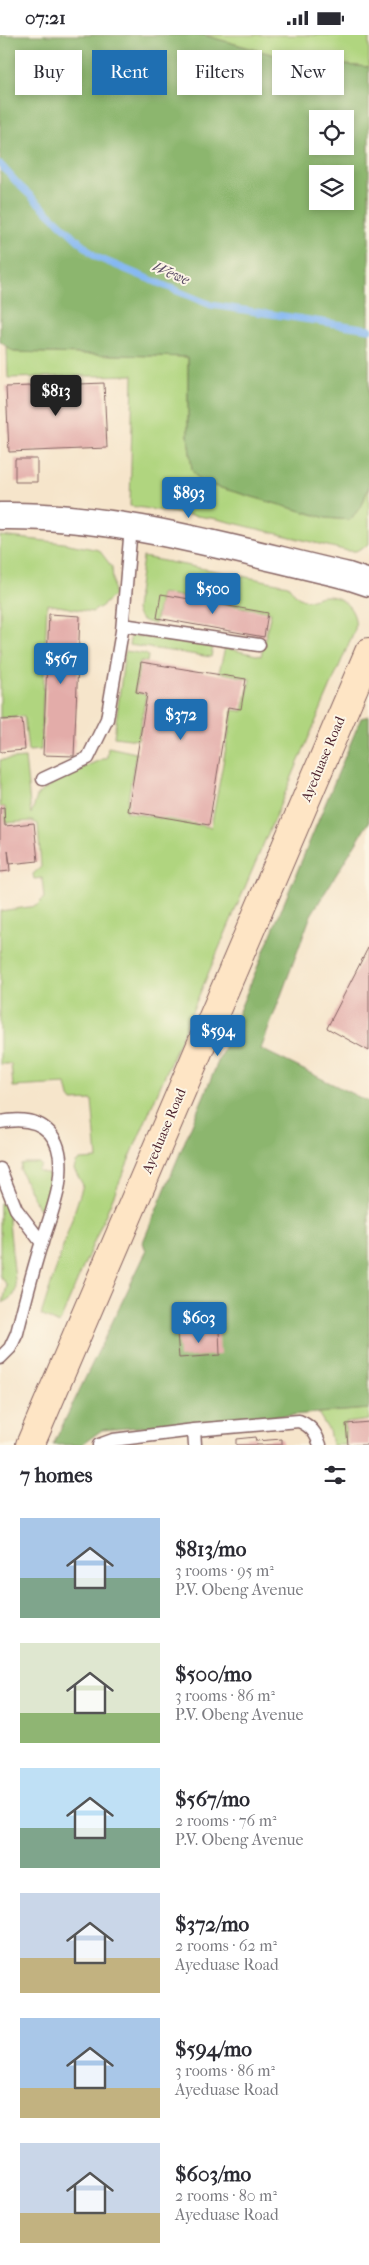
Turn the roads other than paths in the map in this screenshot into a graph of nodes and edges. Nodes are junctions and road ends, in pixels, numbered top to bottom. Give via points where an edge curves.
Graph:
1 (0, 516) edge
2 (131, 527) junction
3 (369, 583) edge
4 (123, 625) junction
5 (259, 645) dead end
6 (369, 652) edge
7 (43, 779) dead end
8 (0, 1122) edge
9 (0, 1169) edge
10 (42, 1243) junction
11 (0, 1357) edge
12 (194, 1430) junction
13 (30, 1445) edge
14 (99, 1445) edge
15 (195, 1445) edge
16 (320, 1445) edge

1 - 2 street via 30,516
2 - 3 street via 338,573
2 - 4 lane
4 - 5 lane
4 - 7 lane via 108,719 96,743 88,758
6 - 13 street, Ayeduase Road
8 - 10 lane via 34,1121 45,1126 56,1143 59,1185
9 - 10 lane via 16,1209
10 - 11 lane via 17,1333 10,1348
12 - 14 lane via 113,1440
12 - 15 lane
12 - 16 lane via 299,1421 316,1434

